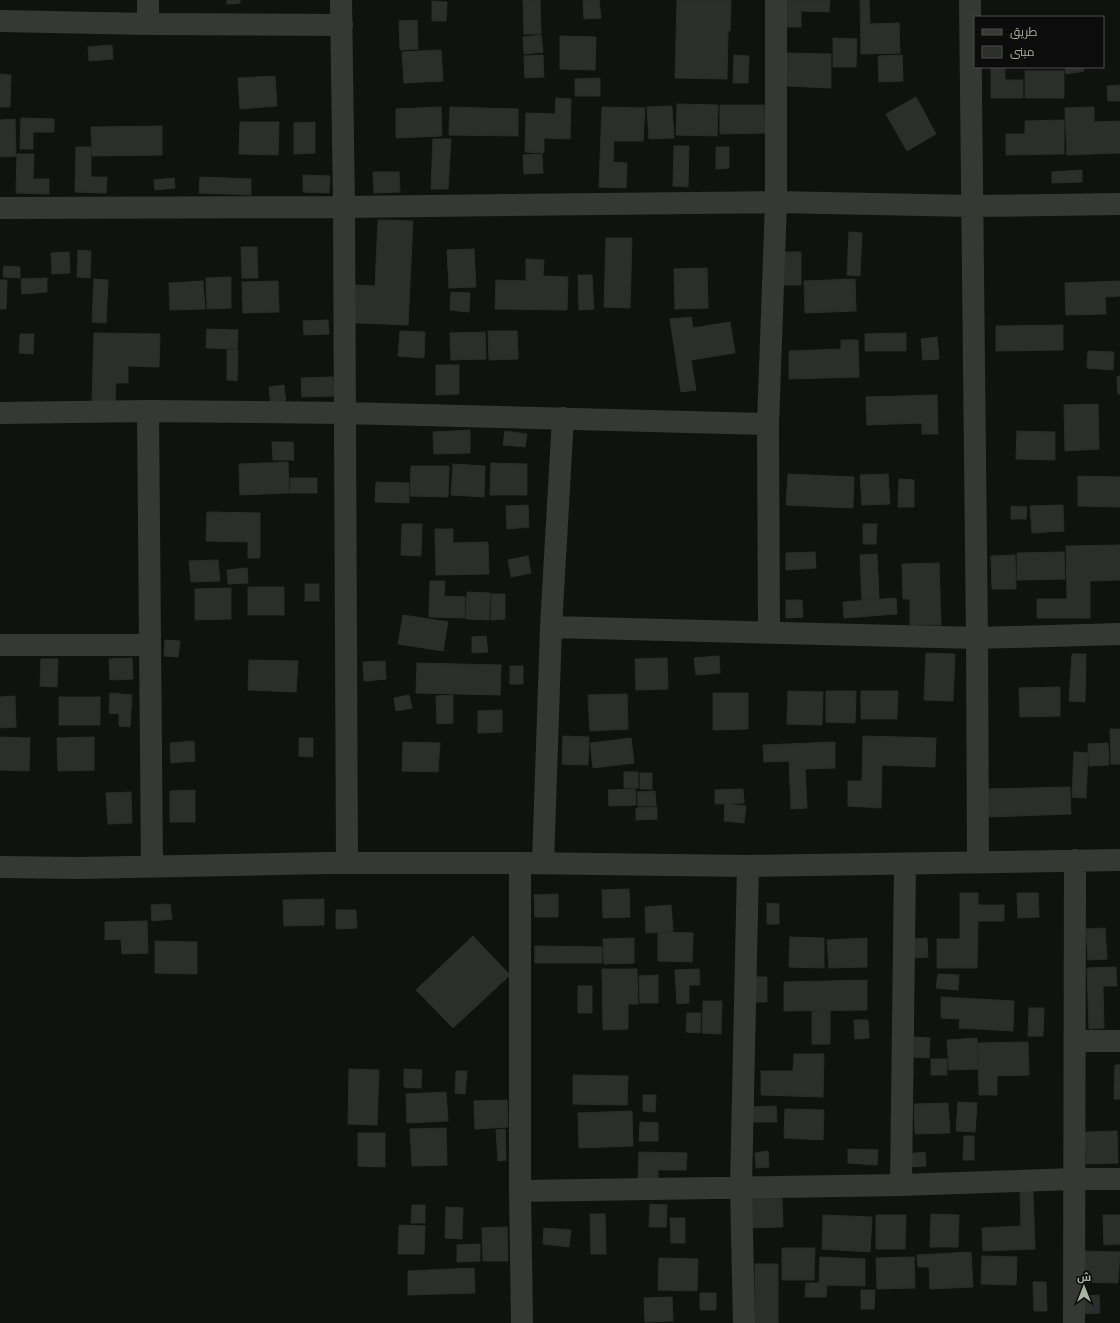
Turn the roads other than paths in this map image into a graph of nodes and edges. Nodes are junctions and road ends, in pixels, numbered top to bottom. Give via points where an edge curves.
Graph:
1 (148, 0) edge
2 (341, 0) edge
3 (776, 0) edge
4 (970, 0) edge
5 (0, 20) edge
6 (148, 24) junction
7 (342, 25) junction
8 (776, 202) junction
9 (1120, 204) edge
10 (972, 206) junction
11 (344, 207) junction
12 (0, 208) edge
13 (148, 411) junction
14 (0, 413) edge
15 (345, 413) junction
16 (562, 418) junction
17 (768, 424) junction
18 (551, 627) junction
19 (769, 633) junction
20 (1120, 634) edge
21 (977, 638) junction
22 (0, 645) edge
23 (150, 645) junction
24 (1075, 860) junction
25 (1120, 860) edge
26 (978, 862) junction
27 (347, 863) junction
28 (520, 863) junction
29 (543, 863) junction
30 (905, 864) junction
31 (152, 866) junction
32 (748, 866) junction
33 (0, 867) edge
34 (1075, 1041) junction
35 (1120, 1041) edge
36 (1120, 1179) edge
37 (1075, 1180) junction
38 (901, 1185) junction
39 (741, 1187) junction
40 (520, 1192) junction
41 (522, 1323) edge
42 (744, 1323) edge
43 (1074, 1323) edge

1 - 6 street
2 - 7 street
3 - 8 street
4 - 10 street
5 - 6 street
6 - 7 street
7 - 11 street
8 - 10 street
8 - 11 street
8 - 17 street
9 - 10 street
10 - 21 street
11 - 12 street
11 - 15 street
13 - 14 street
13 - 15 street
13 - 23 street
15 - 16 street
15 - 27 street
16 - 17 street
16 - 18 street
17 - 19 street
18 - 19 street
18 - 29 street
19 - 21 street
20 - 21 street
21 - 26 street
22 - 23 street
23 - 31 street
24 - 25 street
24 - 26 street
24 - 34 street
26 - 30 street
27 - 28 street
27 - 31 street
28 - 29 street
28 - 40 street
29 - 32 street
30 - 32 street
30 - 38 street
31 - 33 street
32 - 39 street
34 - 35 street
34 - 37 street
36 - 37 street
37 - 38 street
37 - 43 street
38 - 39 street
39 - 40 street
39 - 42 street
40 - 41 street

